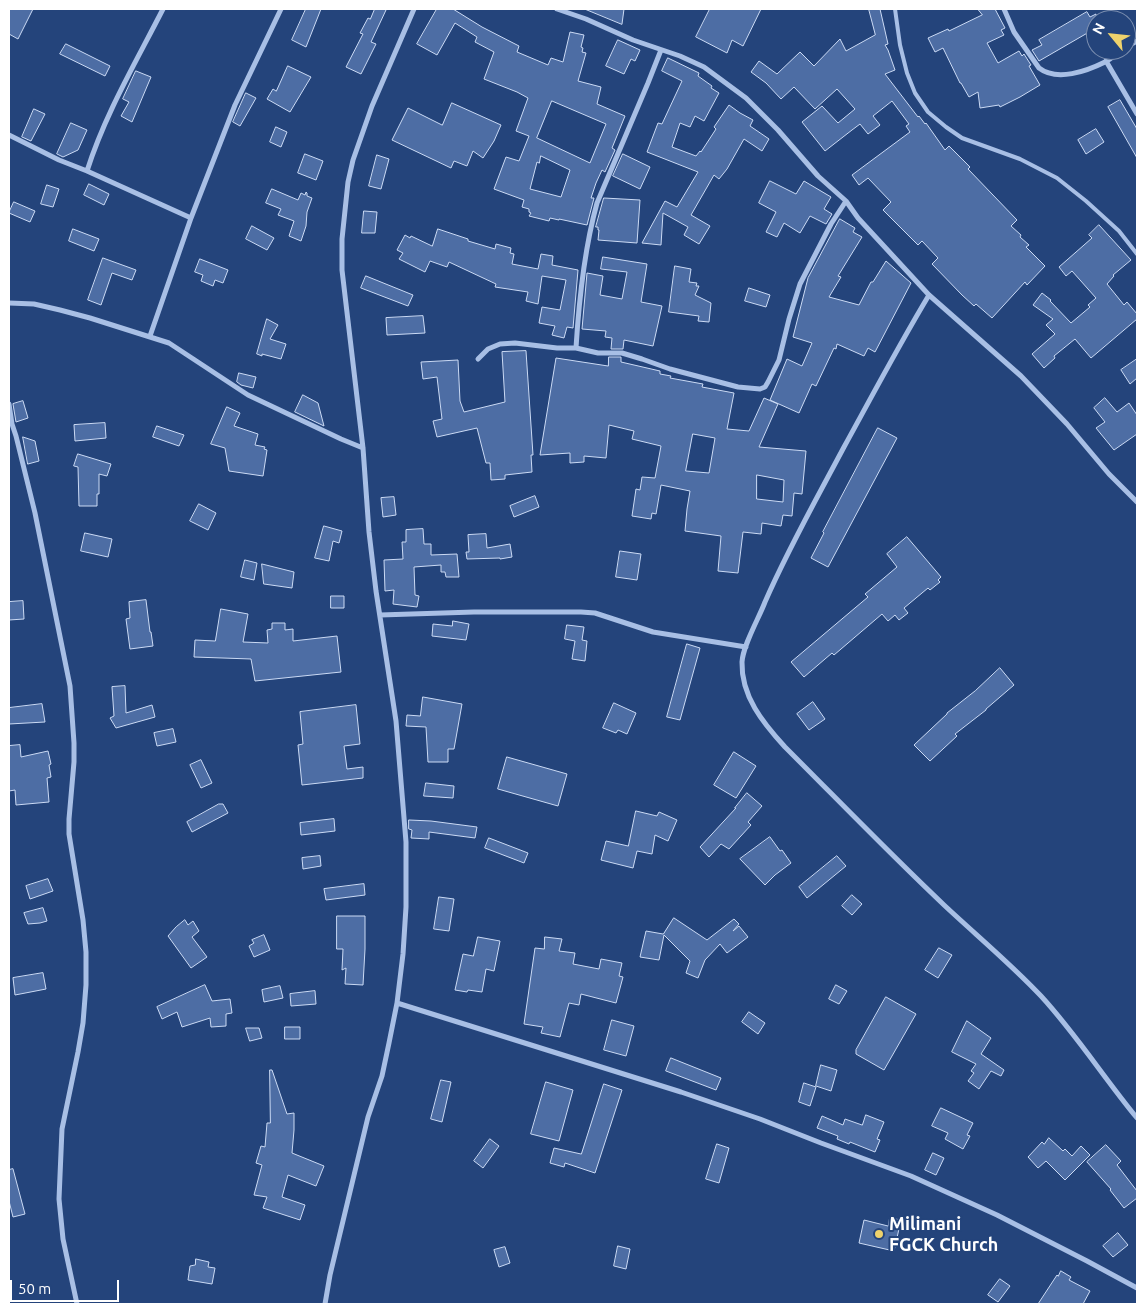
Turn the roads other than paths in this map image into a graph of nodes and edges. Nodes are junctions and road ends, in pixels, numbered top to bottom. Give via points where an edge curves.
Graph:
1 (163, 9) edge
2 (281, 9) edge
3 (414, 9) edge
4 (557, 9) edge
5 (895, 9) edge
6 (1004, 9) edge
7 (661, 50) junction
8 (1108, 60) edge
9 (1106, 62) junction
10 (1137, 114) edge
11 (9, 135) edge
12 (87, 171) junction
13 (846, 201) junction
14 (191, 218) junction
15 (1137, 254) edge
16 (929, 295) junction
17 (9, 303) edge
18 (150, 336) junction
19 (576, 348) junction
20 (478, 359) dead end
21 (9, 404) edge
22 (363, 448) junction
23 (1137, 502) edge
24 (380, 615) junction
25 (746, 647) junction
26 (397, 1003) junction
27 (1137, 1118) edge
28 (1137, 1288) edge
29 (77, 1304) edge
30 (325, 1304) edge

1 - 12 street via 125,79
2 - 14 street via 235,105
3 - 22 street via 372,106 348,182 342,270
4 - 7 street
5 - 15 lane via 907,73 928,112 962,138 1020,159 1057,178 1119,231
6 - 9 street via 1014,32 1044,72 1066,74
7 - 13 street via 704,66 746,98 818,176
7 - 19 street via 597,203 582,286
8 - 9 street
9 - 10 street
11 - 12 street
12 - 14 street
13 - 16 street
13 - 19 street via 800,284 779,360 765,387 738,388 622,353 598,353
14 - 18 street
16 - 23 street via 1021,376
16 - 25 street via 823,486
17 - 18 street via 60,310
18 - 22 street via 169,343 248,395
19 - 20 street via 500,344 488,349
21 - 29 street via 70,686 74,762 69,834 83,920 86,986 83,1023 62,1129 58,1199
22 - 24 street via 368,532
24 - 25 street via 595,613 653,632
24 - 26 street via 396,721 406,842 406,906
25 - 27 street via 742,676 754,709 770,732 880,843 1039,994 1066,1024
26 - 28 street via 681,1092 911,1176 997,1215
26 - 30 street

